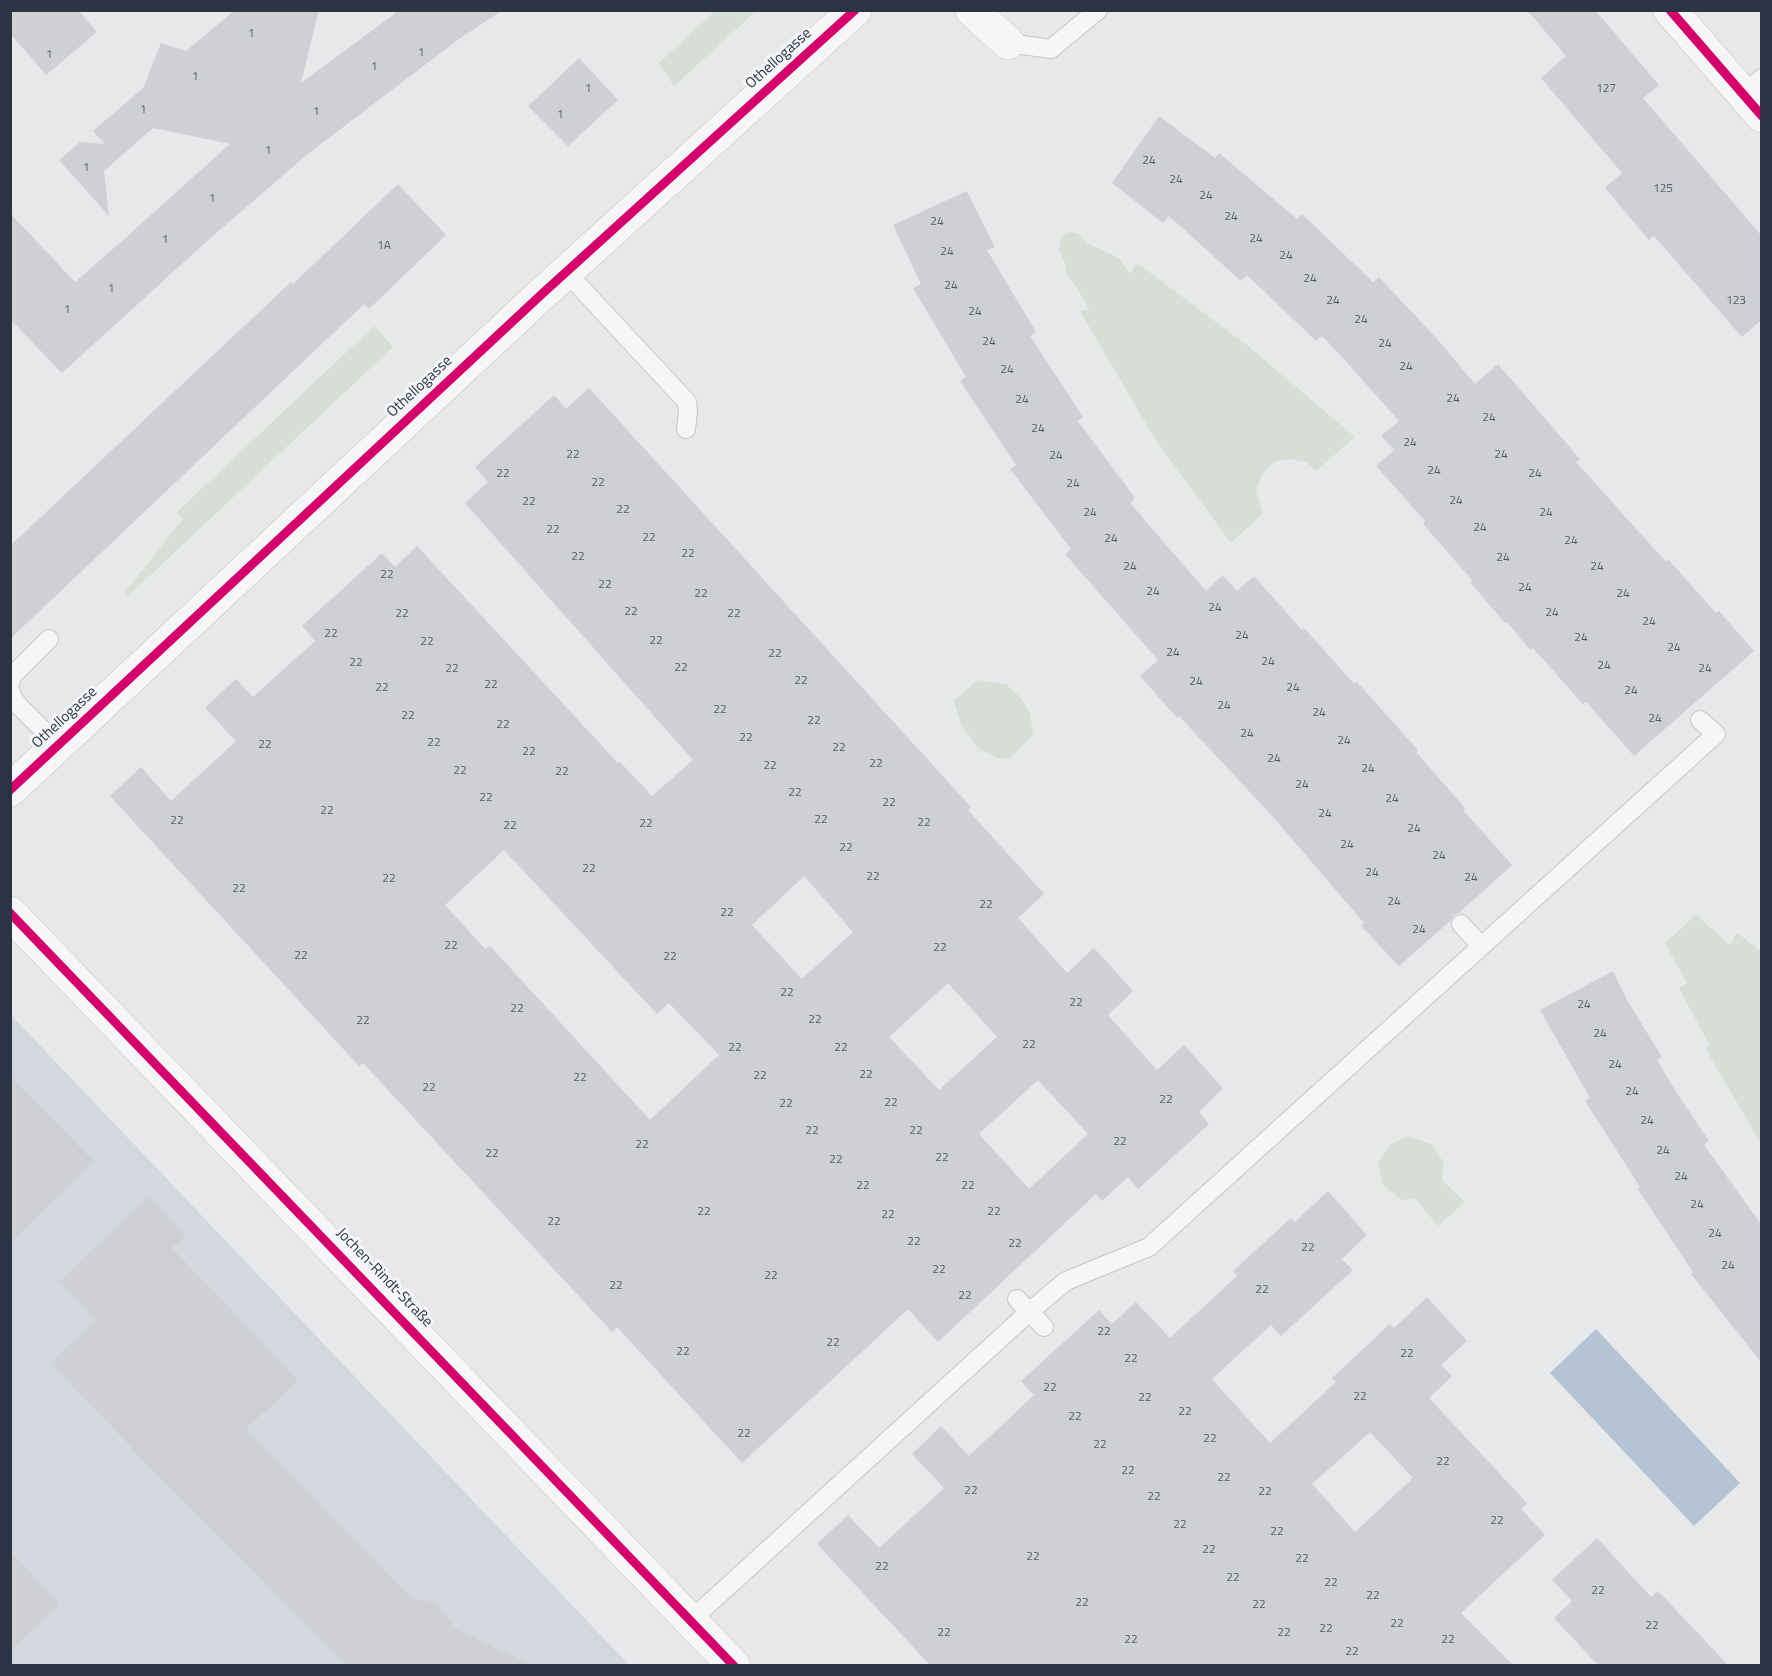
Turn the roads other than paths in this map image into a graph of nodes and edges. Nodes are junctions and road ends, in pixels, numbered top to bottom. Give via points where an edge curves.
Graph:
1 (855, 10) edge
2 (972, 10) edge
3 (1098, 10) edge
4 (1670, 10) edge
5 (1008, 43) joint
6 (1755, 96) edge
7 (567, 273) junction
8 (686, 429) dead end
9 (49, 639) dead end
10 (10, 682) edge
11 (10, 690) edge
12 (1700, 720) dead end
13 (58, 745) junction
14 (10, 790) edge
15 (10, 913) edge
16 (1461, 924) dead end
17 (1481, 946) junction
18 (1023, 1306) junction
19 (1044, 1327) dead end
20 (691, 1620) junction
21 (734, 1665) edge

1 - 7 street, Othellogasse
2 - 5 street
3 - 5 lane via 1051,50
4 - 6 street
7 - 8 lane via 687,402
7 - 13 street, Othellogasse
9 - 10 lane
11 - 13 lane via 20,707
12 - 17 lane via 1716,734
13 - 14 street, Othellogasse
15 - 20 street, Jochen-Rindt-Straße
16 - 17 lane
17 - 18 lane via 1149,1247 1066,1281
18 - 19 lane
18 - 20 lane
20 - 21 street, Jochen-Rindt-Straße

